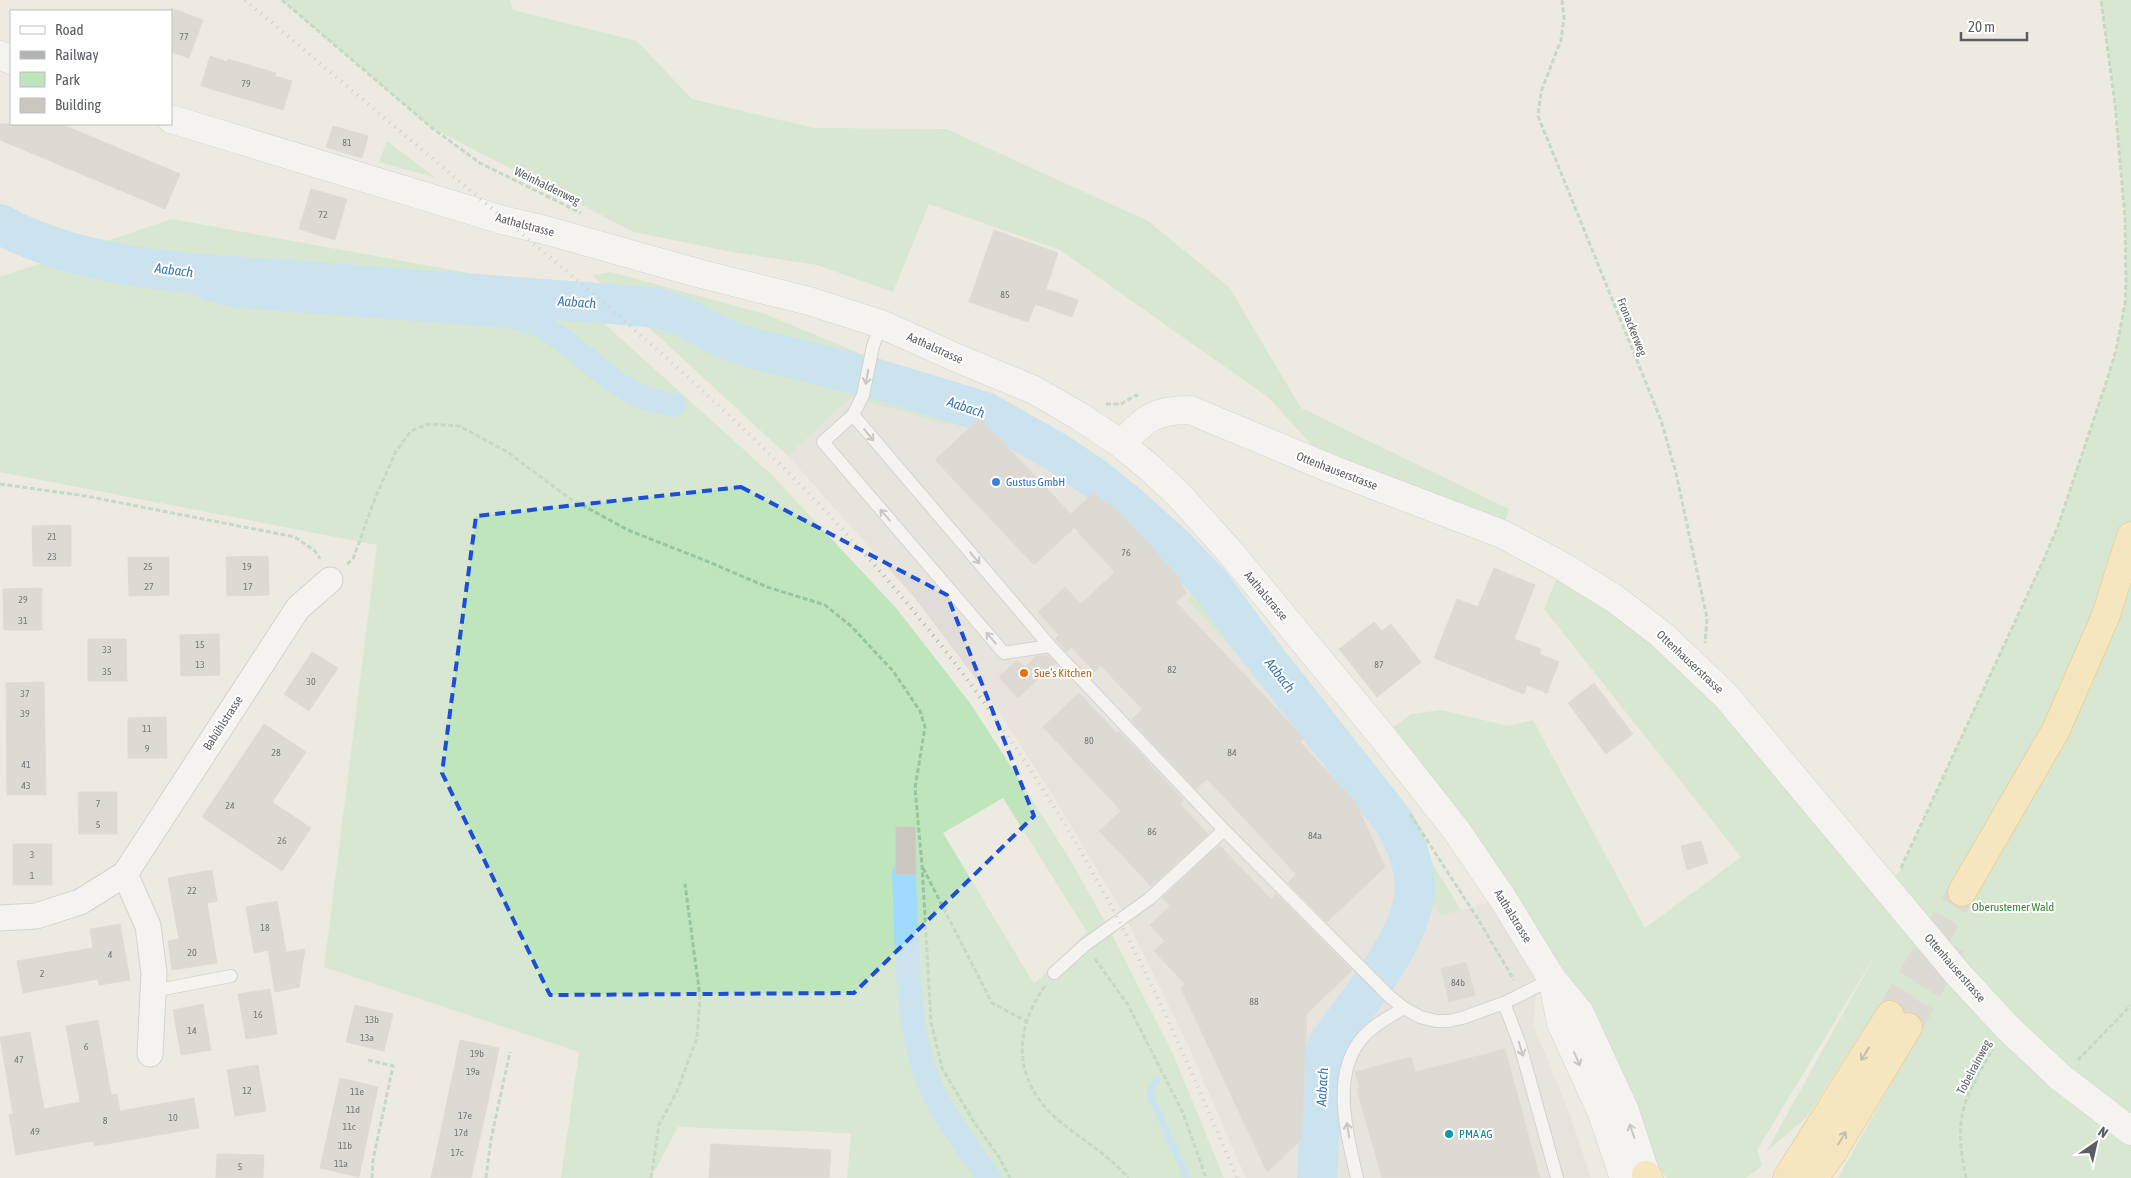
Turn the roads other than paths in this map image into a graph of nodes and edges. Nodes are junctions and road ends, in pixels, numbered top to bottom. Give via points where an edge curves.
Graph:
1 (172, 119) edge
2 (881, 324) junction
3 (852, 415) junction
4 (1121, 444) junction
5 (2131, 536) edge
6 (330, 580) road end
7 (2131, 590) edge
8 (1050, 646) junction
9 (1224, 830) junction
10 (125, 874) junction
11 (0, 918) edge
12 (1054, 973) road end
13 (231, 976) dead end
14 (1552, 979) junction
15 (153, 991) junction
16 (1504, 1003) junction
17 (1404, 1008) junction
18 (150, 1054) dead end
19 (1824, 1118) junction
20 (2131, 1131) edge
21 (1641, 1177) edge
22 (1357, 1178) edge
23 (1557, 1178) edge
24 (1766, 1178) edge
25 (1787, 1178) edge
26 (1814, 1178) edge

1 - 2 main road, Aathalstrasse via 506,221 809,301
2 -> 3 lane via 863,396
2 - 4 main road, Aathalstrasse via 1034,390
3 -> 8 lane
8 -> 3 lane via 1004,654 829,450 823,442
4 - 14 main road, Aathalstrasse via 1179,495 1230,552 1382,736 1456,830
4 - 20 main road, Ottenhauserstrasse via 1140,424 1156,414 1190,410 1334,470 1502,534 1615,599 1696,666 1748,721 1884,887 2006,1026 2060,1078
5 - 7 highway via 2106,615 2056,730 1966,902 2077,721 2108,653
6 - 10 street, Babühlstrasse via 298,608
8 - 9 lane
9 - 12 lane via 1149,899 1085,945
9 - 17 lane
10 - 11 street, Babühlstrasse via 80,902 36,916
10 - 15 street via 148,926
13 - 15 lane
14 - 16 lane
14 - 21 main road, Aathalstrasse via 1580,1013 1626,1111
15 - 18 street
16 - 17 lane via 1448,1020 1427,1019
16 -> 23 lane via 1520,1045
22 -> 17 lane via 1344,1109 1344,1070 1353,1048 1364,1036
19 - 24 highway via 1796,1151
19 - 25 highway
26 -> 19 highway via 1831,1155 1899,1021

